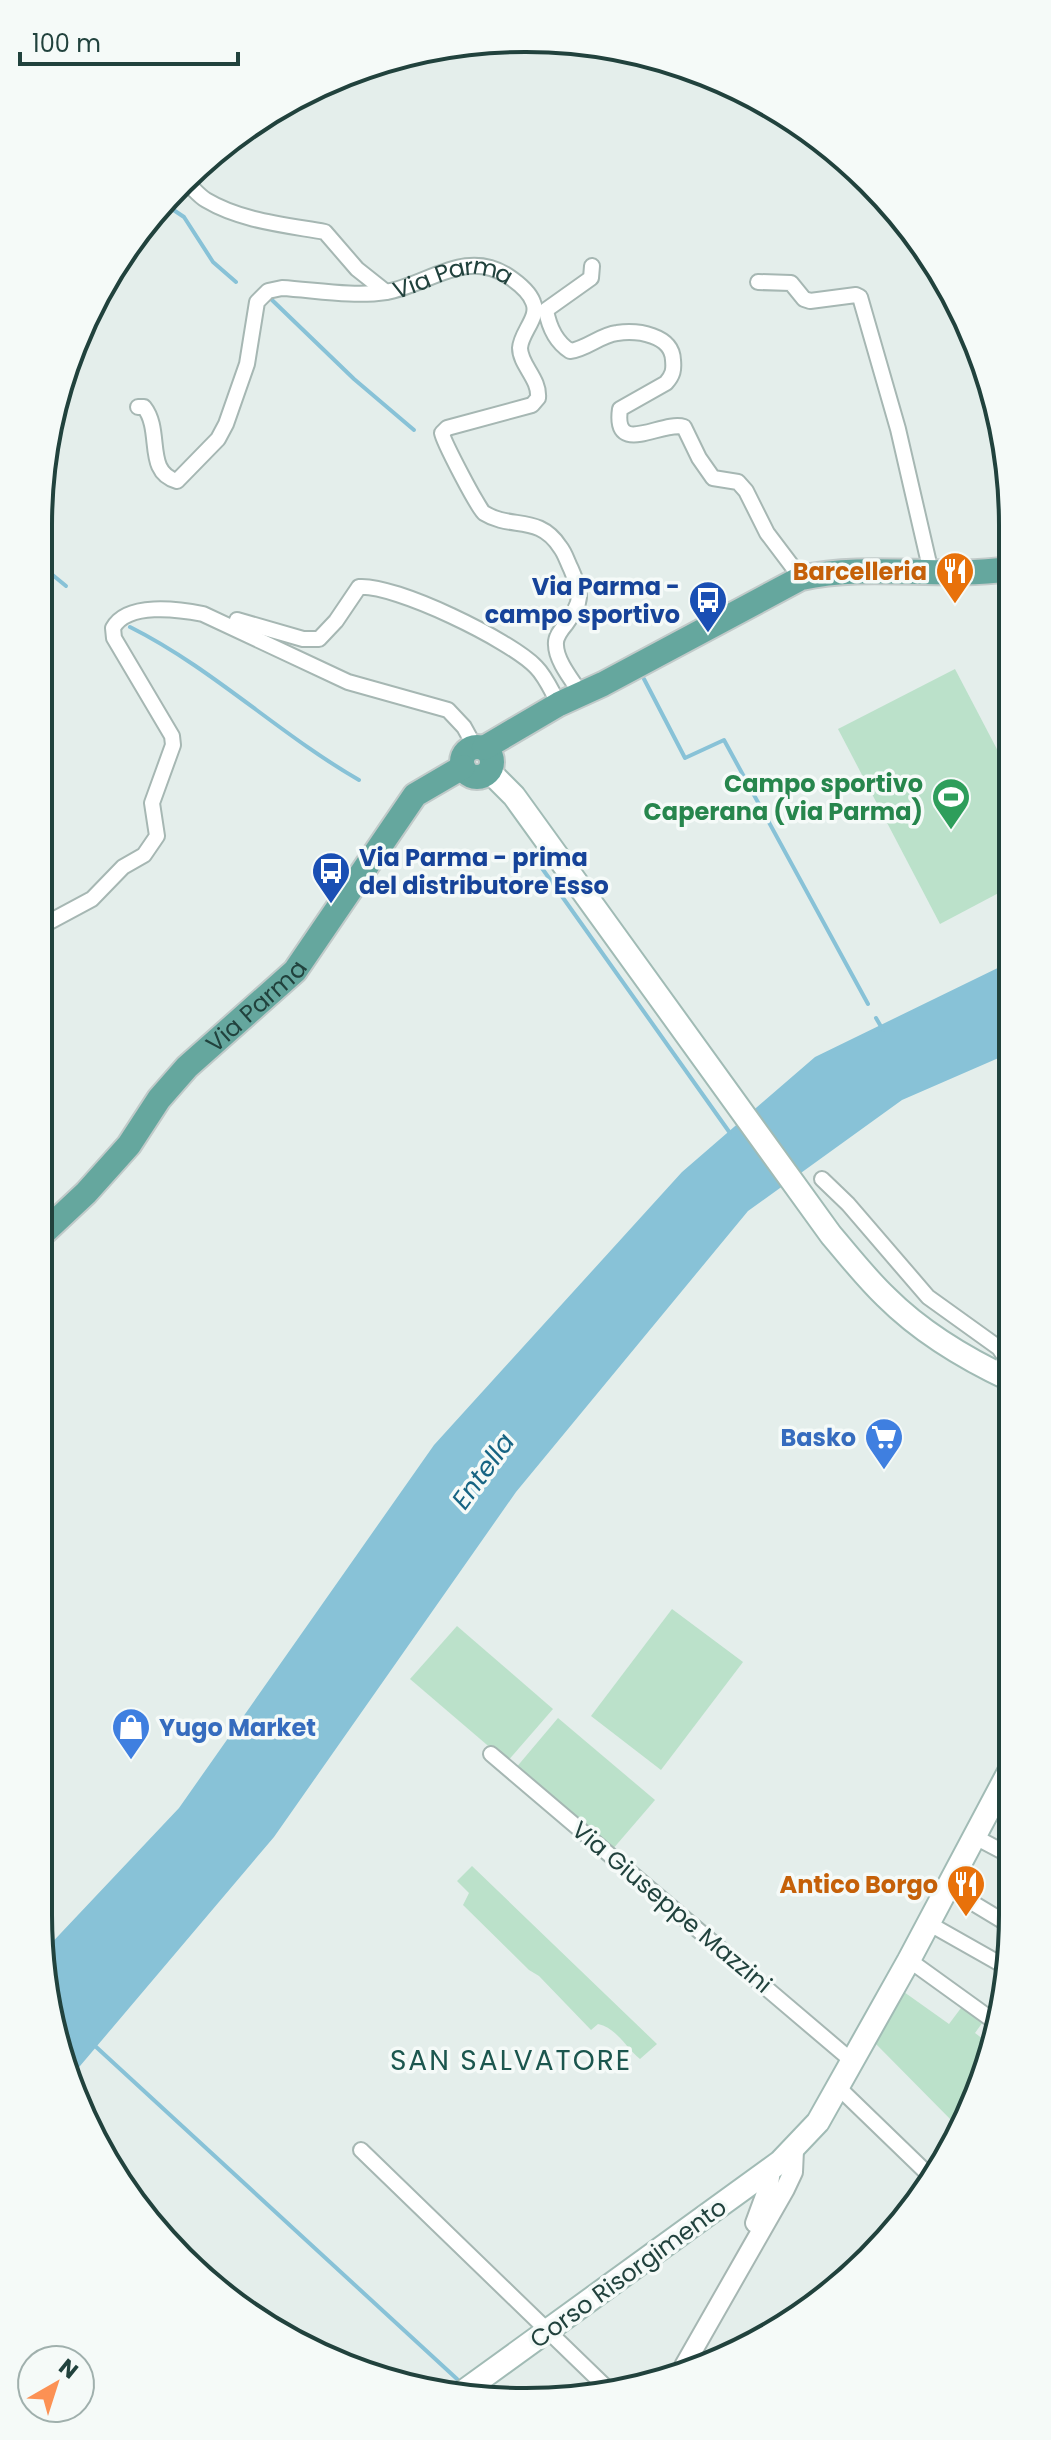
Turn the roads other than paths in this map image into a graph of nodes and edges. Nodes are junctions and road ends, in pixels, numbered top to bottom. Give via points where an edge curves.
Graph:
1 (193, 189) edge
2 (592, 266) dead end
3 (758, 282) dead end
4 (386, 292) junction
5 (138, 407) dead end
6 (999, 570) edge
7 (931, 572) junction
8 (801, 578) junction
9 (214, 619) junction
10 (570, 699) junction
11 (478, 758) junction
12 (52, 920) edge
13 (822, 1179) dead end
14 (52, 1225) edge
15 (999, 1348) edge
16 (999, 1374) edge
17 (491, 1754) dead end
18 (999, 1792) edge
19 (975, 1837) junction
20 (999, 1850) edge
21 (948, 1888) junction
22 (999, 1919) edge
23 (928, 1923) junction
24 (909, 1960) junction
25 (996, 1962) edge
26 (988, 2017) edge
27 (852, 2061) junction
28 (838, 2087) junction
29 (361, 2150) dead end
30 (794, 2150) junction
31 (771, 2169) junction
32 (924, 2170) edge
33 (732, 2198) junction
34 (755, 2223) junction
35 (750, 2249) junction
36 (549, 2330) junction
37 (688, 2359) edge
38 (601, 2382) edge
39 (473, 2385) edge

1 - 4 street via 238,213 325,232
2 - 8 street, Via Parma via 591,278 546,310 556,337 570,351 620,332 664,341 673,352 671,378 620,409 623,429 638,436 664,426 684,427 713,478 732,479 746,491 767,533
3 - 7 street via 791,283 810,301 860,297
4 - 5 street, Via Parma via 268,291 257,302 247,364 226,424 177,481 166,478 159,468 152,417
4 - 10 street, Via Parma via 480,264 520,284 534,302 520,351 538,398 532,405 454,425 442,433 480,510 535,525 549,533 564,554 580,594 555,645
6 - 7 main road, Via Parma
7 - 8 main road, Via Parma via 835,570
8 - 10 main road, Via Parma
9 - 10 street via 227,616 319,639 359,587 370,586 493,638
9 - 11 street via 348,682 448,710 464,727
9 - 12 street via 185,611 142,612 122,616 113,628 172,736 152,803 157,836 144,855 123,867 92,899
10 - 11 main road, Via Parma
11 - 14 main road, Via Parma via 415,795 295,971 187,1067 129,1145
11 - 16 main road via 514,796 831,1235 907,1316
13 - 15 street via 928,1297
17 - 27 street, Via Giuseppe Mazzini
18 - 19 main road, Corso Risorgimento
19 - 20 street
19 - 21 main road, Corso Risorgimento
21 - 22 street
21 - 23 main road, Corso Risorgimento
23 - 24 main road, Corso Risorgimento
23 - 25 street
24 - 26 street
24 - 27 main road, Corso Risorgimento
27 - 28 main road, Corso Risorgimento
28 - 30 main road, Corso Risorgimento
28 - 32 street
29 - 36 street
30 - 31 main road, Corso Risorgimento
30 - 35 street via 793,2172
31 - 33 main road, Corso Risorgimento
31 - 34 street
33 - 34 street via 746,2207
33 - 36 main road, Corso Risorgimento
34 - 35 street
35 - 37 street
36 - 38 street
36 - 39 main road, Corso Risorgimento

